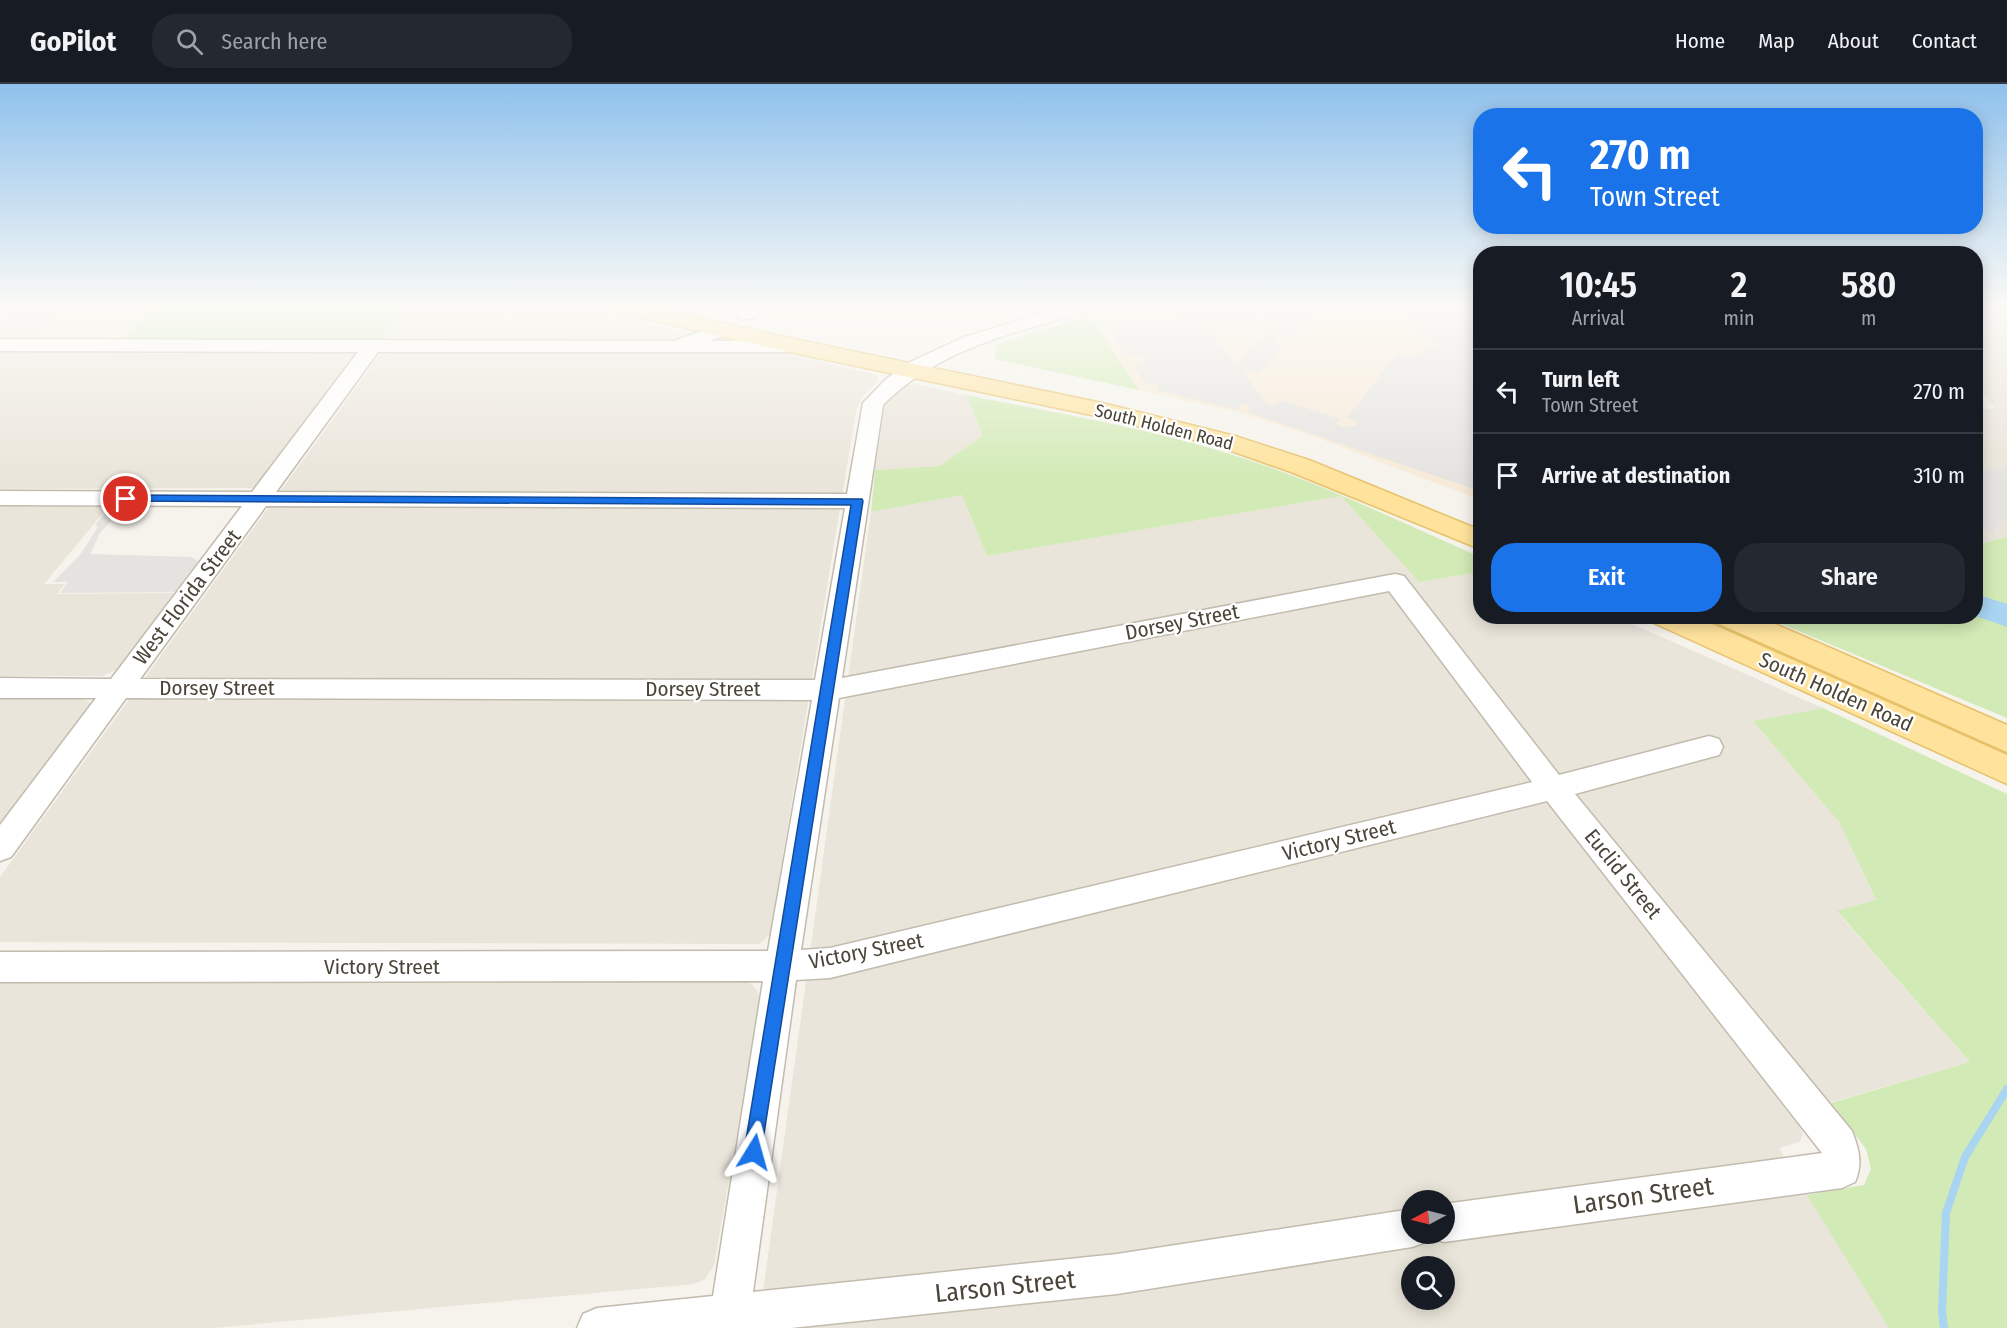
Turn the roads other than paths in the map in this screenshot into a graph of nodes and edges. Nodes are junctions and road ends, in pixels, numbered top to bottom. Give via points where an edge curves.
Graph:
1 (358, 365) edge
2 (882, 365) edge
3 (918, 365) edge
4 (987, 365) edge
5 (909, 371) junction
6 (0, 498) edge
7 (259, 500) junction
8 (858, 501) junction
9 (1473, 513) edge
10 (1473, 537) edge
11 (1395, 582) joint
12 (1683, 624) edge
13 (1746, 624) edge
14 (0, 687) edge
15 (119, 688) junction
16 (828, 690) junction
17 (2007, 739) edge
18 (1709, 747) dead end
19 (2007, 770) edge
20 (1553, 788) junction
21 (0, 848) edge
22 (782, 966) junction
23 (0, 967) edge
24 (1842, 1169) joint
25 (1455, 1222) edge
26 (1401, 1230) edge
27 (728, 1322) edge
28 (597, 1328) edge

1 - 7 street, West Florida Street
2 - 5 main road, South Holden Road
3 - 5 street
4 - 9 main road, South Holden Road via 1232,423 1321,453
5 - 8 street via 873,403
5 - 10 main road, South Holden Road via 1102,410 1226,441 1300,466
6 - 7 street
7 - 8 street
7 - 15 street, West Florida Street
8 - 16 street
11 - 16 street, Dorsey Street
11 - 20 street, Euclid Street
12 - 19 main road, South Holden Road
13 - 17 main road, South Holden Road
14 - 15 street, Dorsey Street
15 - 16 street, Dorsey Street
15 - 21 street, West Florida Street
16 - 22 street
18 - 20 street, Victory Street
20 - 22 street, Victory Street via 830,963
20 - 24 street, Euclid Street via 1839,1144
22 - 23 street, Victory Street
22 - 27 street
24 - 25 street, Larson Street
26 - 27 street, Larson Street via 1118,1274
27 - 28 street, Larson Street

